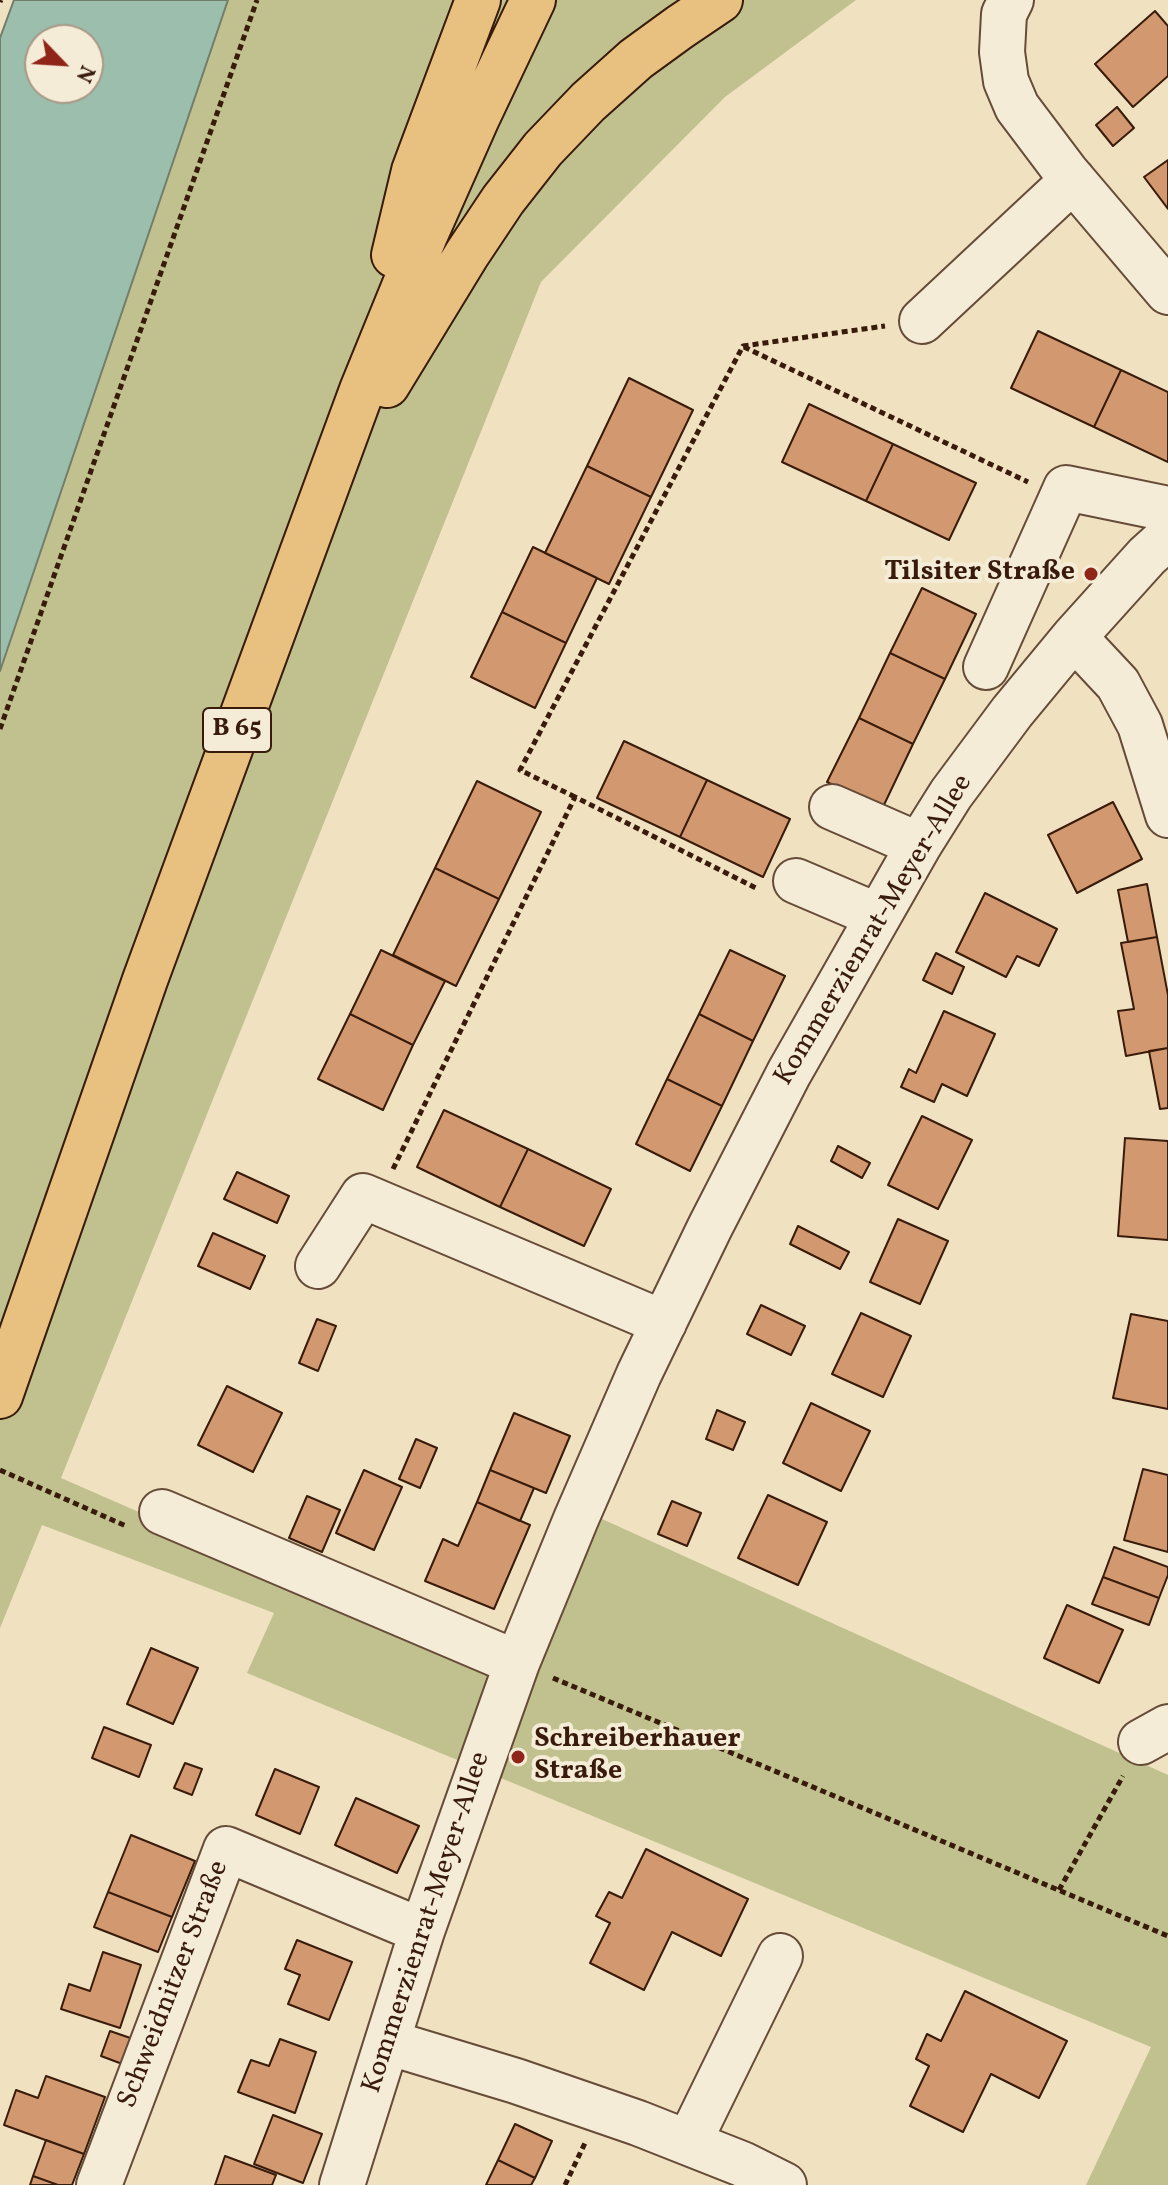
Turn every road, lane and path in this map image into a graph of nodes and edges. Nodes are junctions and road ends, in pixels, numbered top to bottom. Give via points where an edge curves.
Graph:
1 (257, 0) edge
2 (478, 0) edge
3 (533, 0) edge
4 (720, 0) edge
5 (1011, 0) edge
6 (1073, 180) junction
7 (1168, 292) edge
8 (922, 321) joint
9 (743, 346) junction
10 (362, 390) junction
11 (329, 479) junction
12 (1062, 498) junction
13 (1168, 509) edge
14 (1168, 537) edge
15 (1074, 637) junction
16 (986, 667) dead end
17 (0, 729) edge
18 (575, 797) junction
19 (832, 807) dead end
20 (1168, 815) edge
21 (919, 845) junction
22 (782, 887) joint
23 (878, 916) junction
24 (377, 1202) junction
25 (318, 1266) dead end
26 (664, 1323) junction
27 (0, 1396) edge
28 (162, 1512) dead end
29 (517, 1663) junction
30 (1155, 1734) edge
31 (1059, 1890) junction
32 (422, 1931) junction
33 (1168, 1936) edge
34 (780, 1956) dead end
35 (387, 2042) junction
36 (689, 2142) junction
37 (99, 2185) edge
38 (342, 2185) edge
39 (784, 2185) edge

1 - 17 path
2 - 10 main road via 414,171
3 - 10 main road, B 65 via 445,190
4 - 11 main road via 636,59 543,149 467,254
5 - 6 street via 1004,14 1006,81 1017,107
6 - 7 street
6 - 8 street
8 - 9 path
9 - 12 path
9 - 18 path via 520,770
10 - 11 main road, B 65
11 - 27 main road, B 65 via 145,980
12 - 13 street via 1066,488
12 - 16 street
14 - 15 street, Kommerzienrat-Meyer-Allee
15 - 20 street via 1118,684 1140,725
15 - 21 street, Kommerzienrat-Meyer-Allee via 994,735
18 - 22 path
18 - 24 path
19 - 21 street
21 - 23 street, Kommerzienrat-Meyer-Allee
22 - 23 street
23 - 26 street, Kommerzienrat-Meyer-Allee via 789,1073
24 - 25 street via 363,1196
24 - 26 street
26 - 29 street, Kommerzienrat-Meyer-Allee
28 - 29 street
29 - 31 path
29 - 32 street, Kommerzienrat-Meyer-Allee
30 - 31 path
31 - 33 path
32 - 35 street, Kommerzienrat-Meyer-Allee
32 - 37 street, Schweidnitzer Straße via 226,1849
34 - 36 street
35 - 36 street
35 - 38 street, Kommerzienrat-Meyer-Allee
36 - 39 street

